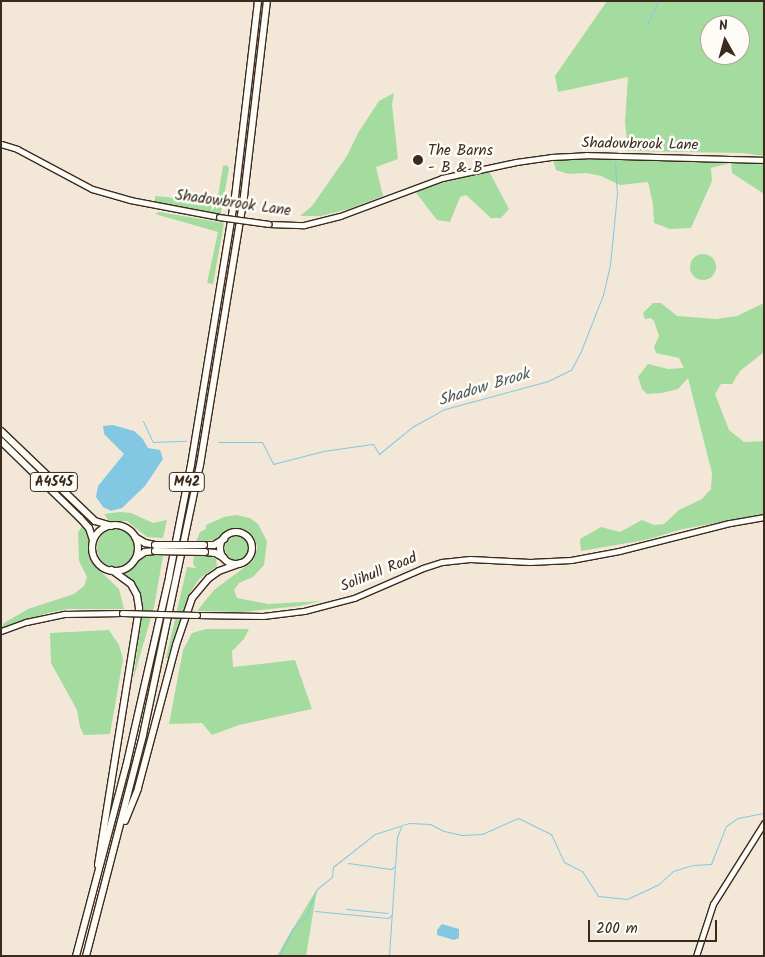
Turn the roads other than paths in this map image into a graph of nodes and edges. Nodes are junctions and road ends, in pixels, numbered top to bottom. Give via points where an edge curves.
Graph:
1 (258, 1) edge
2 (267, 1) edge
3 (1, 144) edge
4 (764, 160) edge
5 (1, 431) edge
6 (1, 441) edge
7 (764, 517) edge
8 (111, 526) junction
9 (135, 537) junction
10 (224, 538) junction
11 (94, 542) junction
12 (155, 548) junction
13 (204, 548) junction
14 (135, 559) junction
15 (225, 559) junction
16 (242, 563) junction
17 (112, 570) junction
18 (1, 631) edge
19 (764, 823) edge
20 (116, 843) junction
21 (92, 900) junction
22 (76, 956) edge
23 (86, 956) edge
24 (696, 956) edge

1 - 21 highway, M42 via 235,197 191,465 143,694
2 - 20 highway, M42 via 244,196 208,422 164,642
3 - 4 street, Shadowbrook Lane, bridge via 17,149 92,189 139,202 270,224 304,225 340,216 442,178 550,157 586,155
5 - 8 highway, A4545 via 94,521
6 - 11 highway, A4545 via 80,518 89,528
7 - 18 street, Solihull Road, bridge via 619,551 552,562 442,562 354,598 304,611 263,616 65,614
8 - 9 highway via 123,527
8 - 11 highway via 98,533
9 - 12 highway
9 - 14 highway via 138,547
10 - 13 highway
10 - 15 highway via 220,548
10 - 16 highway via 236,532 250,540 251,555
11 - 17 highway via 96,560
12 - 13 highway, bridge
12 - 14 highway
13 - 15 highway
14 - 17 highway via 126,568
15 - 16 highway via 232,564
16 - 20 highway, M42 via 218,571 192,598 138,788
17 - 21 highway, M42 via 131,584 139,608
19 - 24 street via 713,904
20 - 23 highway, M42
21 - 22 highway, M42

